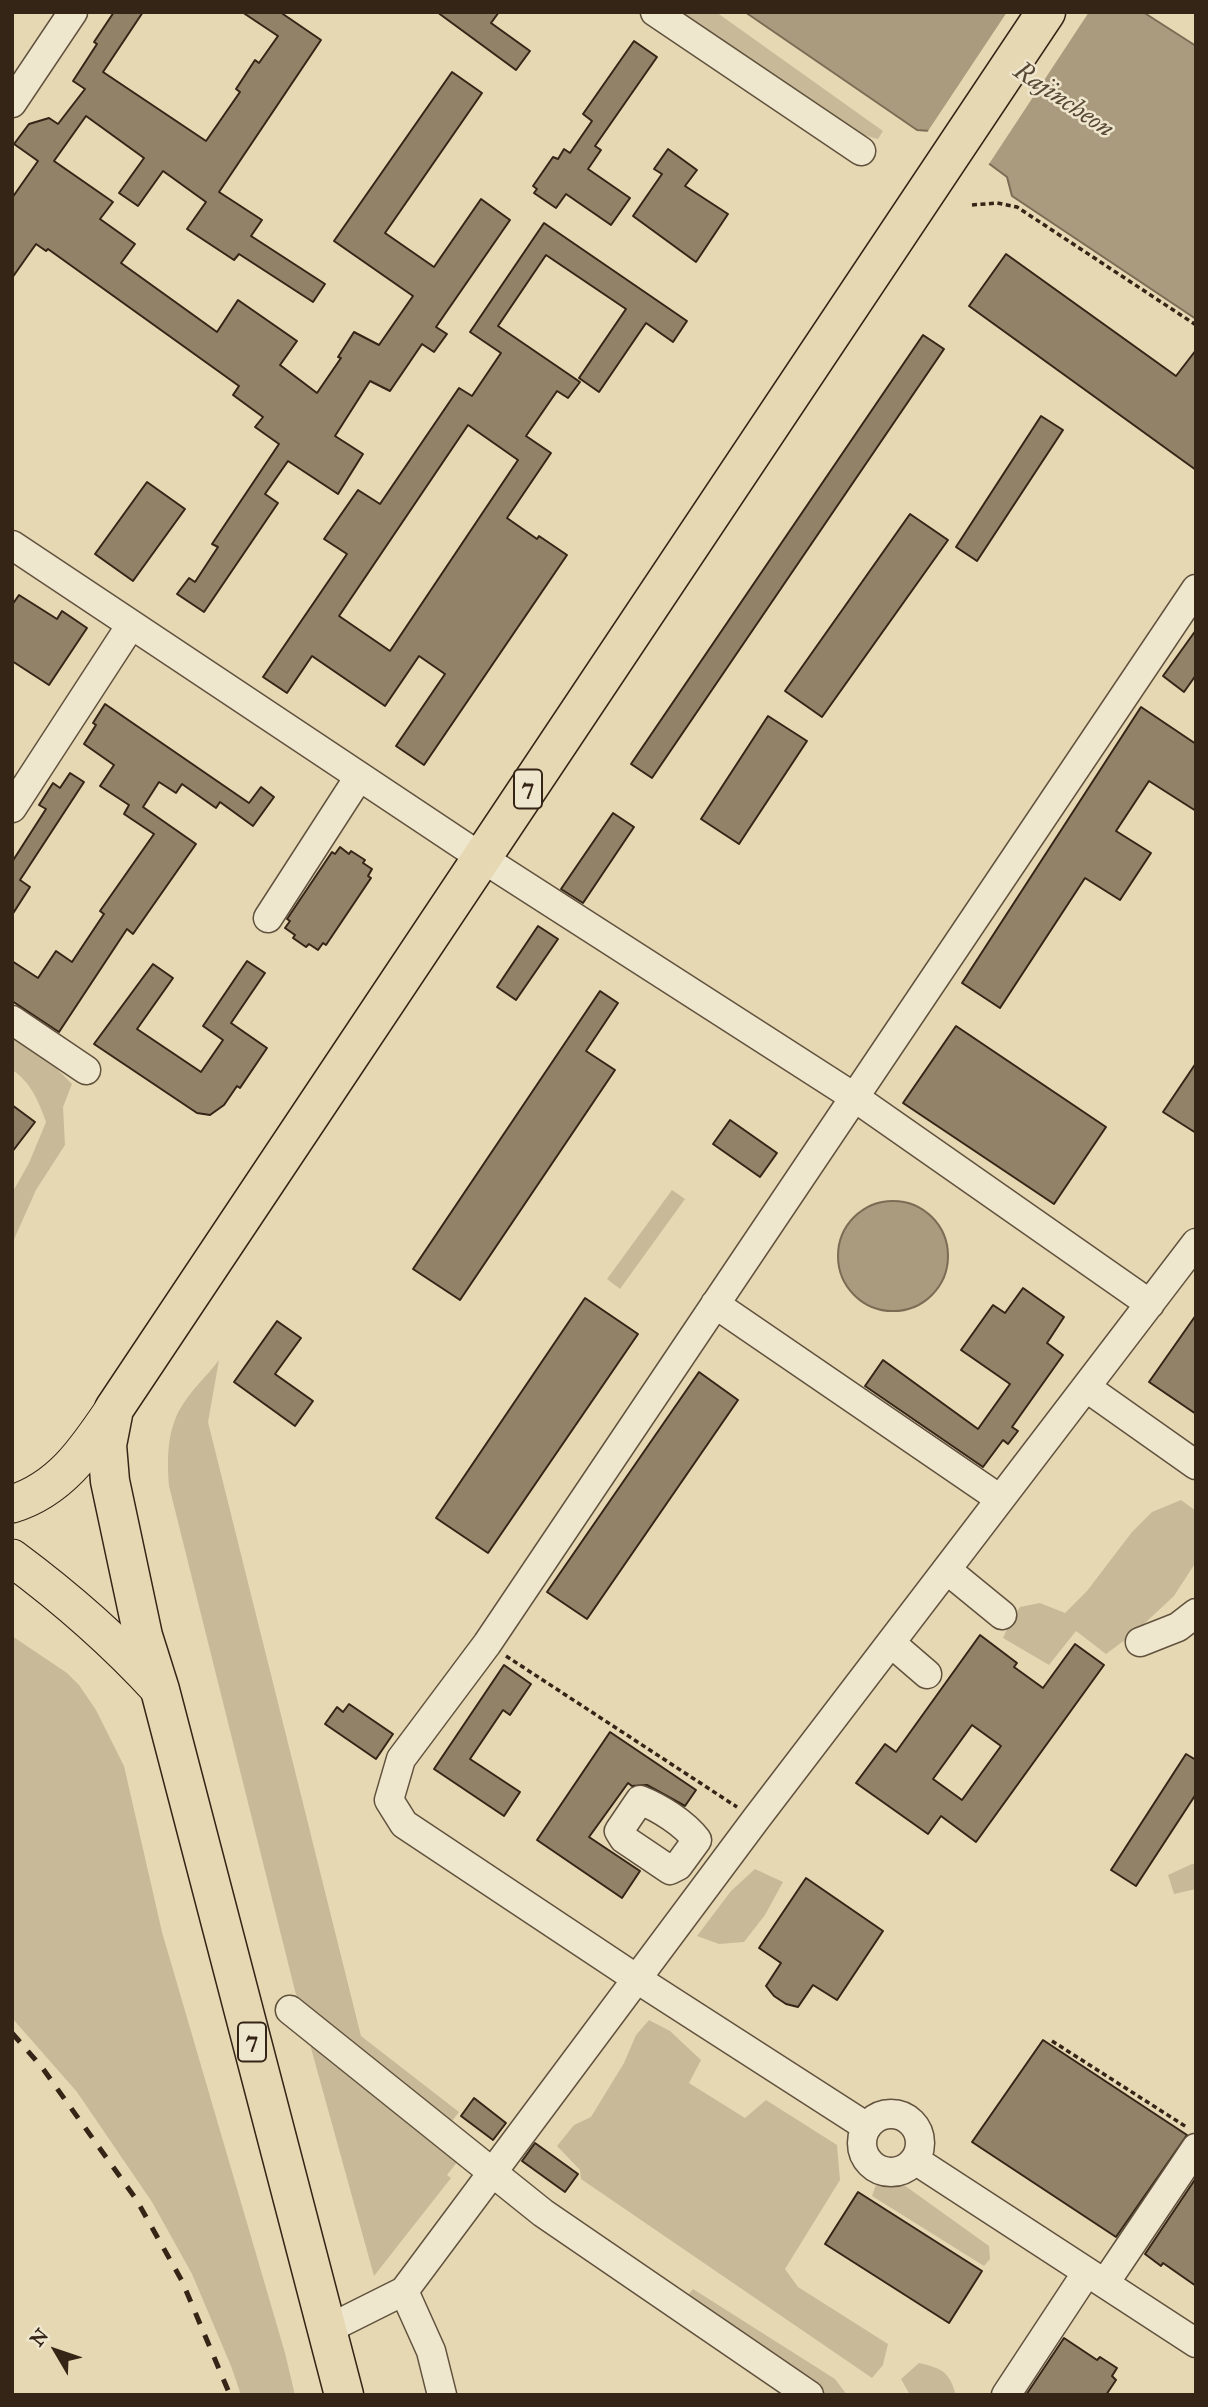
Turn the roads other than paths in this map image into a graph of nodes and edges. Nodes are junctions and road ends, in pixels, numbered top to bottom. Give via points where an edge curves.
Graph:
1 (73, 12) edge
2 (655, 12) edge
3 (1046, 12) edge
4 (12, 103) edge
5 (861, 151) dead end
6 (12, 545) edge
7 (1196, 589) edge
8 (131, 625) junction
9 (359, 776) junction
10 (16, 795) edge
11 (482, 858) junction
12 (268, 918) dead end
13 (12, 1020) edge
14 (86, 1070) dead end
15 (854, 1097) junction
16 (1196, 1243) edge
17 (715, 1304) junction
18 (1150, 1304) junction
19 (1087, 1388) junction
20 (114, 1409) junction
21 (1196, 1465) edge
22 (1000, 1499) junction
23 (12, 1504) edge
24 (12, 1558) edge
25 (947, 1570) junction
26 (1196, 1613) edge
27 (1002, 1615) dead end
28 (1140, 1642) dead end
29 (891, 1643) junction
30 (927, 1674) dead end
31 (160, 1690) junction
32 (689, 1853) dead end
33 (715, 1874) junction
34 (637, 1979) junction
35 (290, 2010) dead end
36 (867, 2127) junction
37 (1196, 2148) edge
38 (915, 2160) junction
39 (491, 2173) junction
40 (1096, 2278) junction
41 (404, 2291) junction
42 (326, 2330) junction
43 (1196, 2343) edge
44 (344, 2395) edge
45 (442, 2395) edge
46 (809, 2395) edge
47 (1006, 2395) edge

1 - 4 street
2 - 5 street
3 - 11 highway, 7
6 - 8 street
7 - 15 street
8 - 9 street
8 - 10 street
9 - 11 street
9 - 12 street
11 - 15 street
11 - 20 highway, 7
13 - 14 street
15 - 17 street
15 - 18 street
16 - 18 street
17 - 22 street
17 - 34 street via 487,1644 401,1759 388,1800 404,1824
18 - 19 street
19 - 21 street
19 - 22 street
20 - 23 main road via 69,1470 46,1489
20 - 31 highway, 7 via 107,1445 110,1481 143,1636
22 - 25 street
24 - 31 main road via 123,1650
25 - 27 street
25 - 29 street
26 - 28 street via 1178,1627
29 - 30 street
29 - 33 street
31 - 42 highway, 7
32 - 33 street
33 - 34 street
34 - 36 street
34 - 39 street
35 - 39 street
36 - 38 street via 862,2144 874,2167 900,2171
36 - 38 street via 890,2114 908,2119 919,2134
37 - 40 street
38 - 40 street
39 - 41 street
39 - 46 street
40 - 43 street
40 - 47 street
41 - 42 street
41 - 45 street via 431,2351
42 - 44 highway, 7

